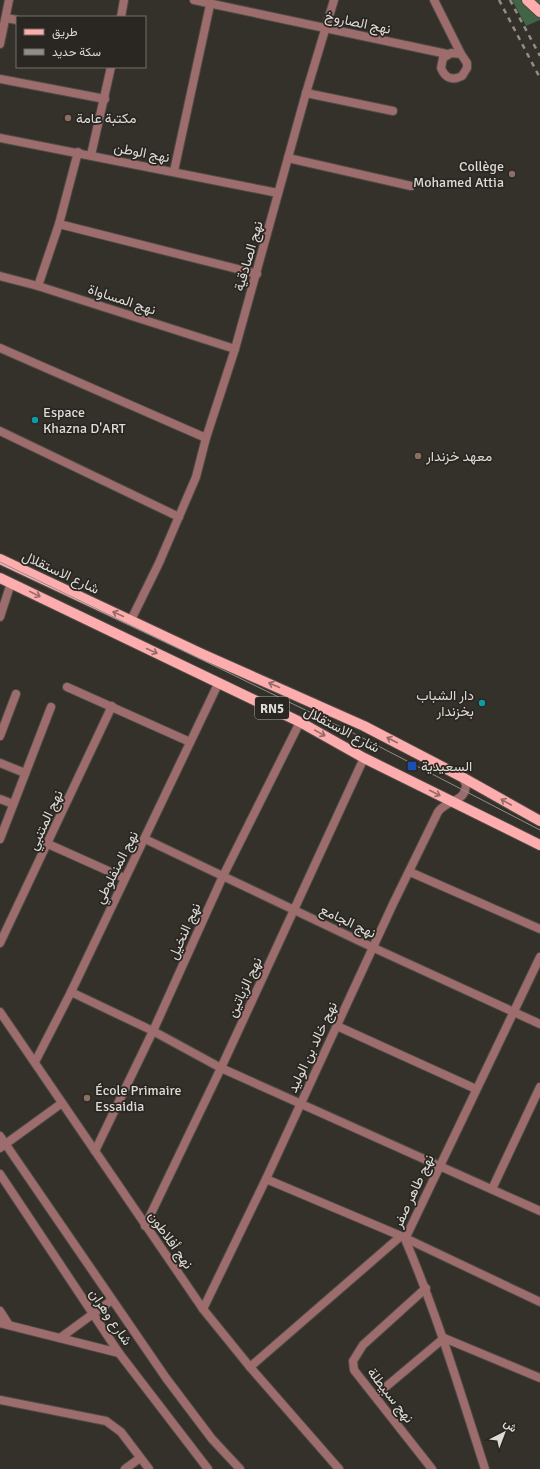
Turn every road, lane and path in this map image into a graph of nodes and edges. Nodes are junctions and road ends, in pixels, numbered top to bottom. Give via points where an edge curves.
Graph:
1 (9, 0) edge
2 (124, 0) edge
3 (194, 0) edge
4 (334, 0) edge
5 (434, 0) edge
6 (527, 0) edge
7 (536, 0) edge
8 (540, 3) edge
9 (210, 4) junction
10 (540, 12) edge
11 (121, 16) edge
12 (6, 18) junction
13 (16, 20) edge
14 (327, 29) junction
15 (0, 44) edge
16 (447, 54) junction
17 (461, 54) junction
18 (112, 68) edge
19 (0, 78) edge
20 (306, 93) junction
21 (105, 100) junction
22 (393, 110) dead end
23 (0, 138) edge
24 (78, 152) junction
25 (91, 155) junction
26 (288, 158) junction
27 (174, 172) junction
28 (411, 186) dead end
29 (278, 193) junction
30 (58, 224) junction
31 (256, 274) junction
32 (0, 276) edge
33 (38, 286) junction
34 (0, 348) edge
35 (235, 349) junction
36 (0, 431) edge
37 (206, 438) junction
38 (179, 518) junction
39 (0, 559) edge
40 (0, 578) edge
41 (11, 583) junction
42 (0, 618) edge
43 (131, 620) junction
44 (219, 682) junction
45 (67, 686) dead end
46 (16, 694) dead end
47 (112, 706) junction
48 (51, 707) dead end
49 (300, 722) junction
50 (0, 736) edge
51 (190, 742) junction
52 (364, 758) junction
53 (0, 763) edge
54 (25, 773) junction
55 (462, 777) junction
56 (0, 799) edge
57 (451, 802) junction
58 (14, 804) junction
59 (540, 821) edge
60 (0, 838) edge
61 (145, 839) junction
62 (48, 844) junction
63 (540, 845) edge
64 (410, 872) junction
65 (223, 876) junction
66 (124, 878) junction
67 (294, 910) junction
68 (540, 929) edge
69 (0, 943) edge
70 (374, 948) junction
71 (540, 957) edge
72 (72, 992) junction
73 (0, 1012) edge
74 (513, 1012) junction
75 (540, 1024) edge
76 (337, 1026) junction
77 (153, 1031) junction
78 (35, 1062) junction
79 (221, 1068) junction
80 (540, 1087) edge
81 (476, 1089) junction
82 (62, 1102) junction
83 (301, 1103) junction
84 (0, 1136) edge
85 (2, 1146) edge
86 (94, 1151) junction
87 (440, 1165) junction
88 (0, 1174) edge
89 (266, 1179) junction
90 (492, 1189) junction
91 (540, 1210) edge
92 (145, 1226) junction
93 (403, 1238) junction
94 (426, 1288) junction
95 (112, 1300) junction
96 (540, 1302) edge
97 (203, 1310) junction
98 (0, 1311) edge
99 (94, 1315) junction
100 (0, 1323) edge
101 (9, 1325) junction
102 (60, 1338) junction
103 (444, 1338) junction
104 (119, 1353) junction
105 (250, 1367) junction
106 (540, 1378) edge
107 (375, 1396) junction
108 (0, 1400) edge
109 (140, 1458) junction
110 (125, 1469) edge
111 (149, 1469) edge
112 (208, 1469) edge
113 (240, 1469) edge
114 (339, 1469) edge
115 (432, 1469) edge
116 (485, 1469) edge

1 - 12 street
2 - 11 street
3 - 9 street, نهج الصاروخ
4 - 14 street, نهج الصادقية
5 - 17 street
6 - 10 main road
7 - 8 main road
9 - 14 street, نهج الصاروخ
9 - 27 street
12 - 13 street
12 - 15 street
14 - 16 street, نهج الصاروخ
14 - 20 street, نهج الصادقية
16 - 17 street
16 - 17 street via 443,58 441,68 443,73 452,79 462,76 467,68
18 - 21 street
19 - 21 street
20 - 22 street
20 - 26 street, نهج الصادقية
21 - 25 street
23 - 24 street, نهج الوطن
24 - 25 street, نهج الوطن
24 - 30 street
25 - 27 street, نهج الوطن
26 - 28 street
26 - 29 street, نهج الصادقية
27 - 29 street, نهج الوطن
29 - 31 street, نهج الصادقية
30 - 31 street
30 - 33 street
31 - 35 street, نهج الصادقية
32 - 33 street, نهج المساواة
33 - 35 street, نهج المساواة
34 - 37 street
35 - 37 street, نهج الصادقية
36 - 38 street
37 - 38 street, نهج الصادقية via 196,477
38 - 43 street, نهج الصادقية
43 -> 39 main road, شارع الاستقلال / RN5
40 - 41 main road, شارع الاستقلال / RN5
41 - 42 street
41 -> 44 main road, شارع الاستقلال / RN5
55 -> 43 main road, شارع الاستقلال / RN5 via 364,726
44 - 49 main road, شارع الاستقلال / RN5
44 - 51 street, نهج المنفلوطي
45 - 47 street
46 - 50 street
47 - 51 street
47 - 62 street, نهج المتنبي
48 - 54 street
49 -> 52 main road, شارع الاستقلال / RN5
49 - 65 street, نهج النخيل
51 - 61 street, نهج المنفلوطي
52 -> 57 main road, شارع الاستقلال / RN5
52 - 67 street, نهج الزياتين
53 - 54 street
54 - 58 street
55 - 57 street, نهج خالد بن الوليد via 466,784 464,793 459,800
59 -> 55 main road, شارع الاستقلال / RN5
56 - 58 street
57 - 63 main road, شارع الاستقلال / RN5
57 - 64 street, نهج خالد بن الوليد via 438,812
58 - 60 street
61 - 65 street, نهج الجامع
61 - 66 street, نهج المنفلوطي
62 - 66 street
62 - 69 street, نهج المتنبي
64 - 68 street
64 - 70 street, نهج خالد بن الوليد
65 - 67 street, نهج الجامع
65 - 77 street, نهج النخيل
66 - 72 street, نهج المنفلوطي
67 - 70 street, نهج الجامع
67 - 79 street, نهج الزياتين
70 - 74 street, نهج الجامع
70 - 76 street, نهج خالد بن الوليد
71 - 74 street, نهج طاهر صفر
72 - 77 street
72 - 78 street, نهج المنفلوطي
73 - 78 street, نهج أفلاطون
74 - 75 street, نهج الجامع
74 - 81 street, نهج طاهر صفر
76 - 81 street
76 - 83 street, نهج خالد بن الوليد
77 - 79 street
77 - 86 street, نهج النخيل
78 - 82 street, نهج أفلاطون
79 - 83 street
79 - 92 street, نهج الزياتين
80 - 90 street
81 - 87 street, نهج طاهر صفر
82 - 85 street
82 - 86 street, نهج أفلاطون
83 - 87 street
83 - 89 street, نهج خالد بن الوليد
84 - 85 street
85 - 95 street
86 - 92 street, نهج أفلاطون
87 - 90 street
87 - 93 street, نهج طاهر صفر
88 - 99 street, شارع وهران
89 - 93 street
89 - 97 street, نهج خالد بن الوليد
90 - 91 street
92 - 97 street, نهج أفلاطون
93 - 94 street, نهج طاهر صفر
93 - 96 street
93 - 105 street
94 - 103 street, نهج طاهر صفر
94 - 107 street, نهج سبيطلة via 364,1345 353,1361 354,1370
95 - 99 street
95 - 113 street via 212,1439
97 - 105 street, نهج أفلاطون
98 - 101 street
99 - 102 street
99 - 104 street, شارع وهران
100 - 101 street
101 - 102 street
102 - 104 street
103 - 106 street
103 - 107 street
103 - 116 street, نهج طاهر صفر
104 - 112 street, شارع وهران
105 - 114 street, نهج أفلاطون
107 - 115 street, نهج سبيطلة
108 - 109 street via 106,1421 121,1432
109 - 110 street
109 - 111 street

